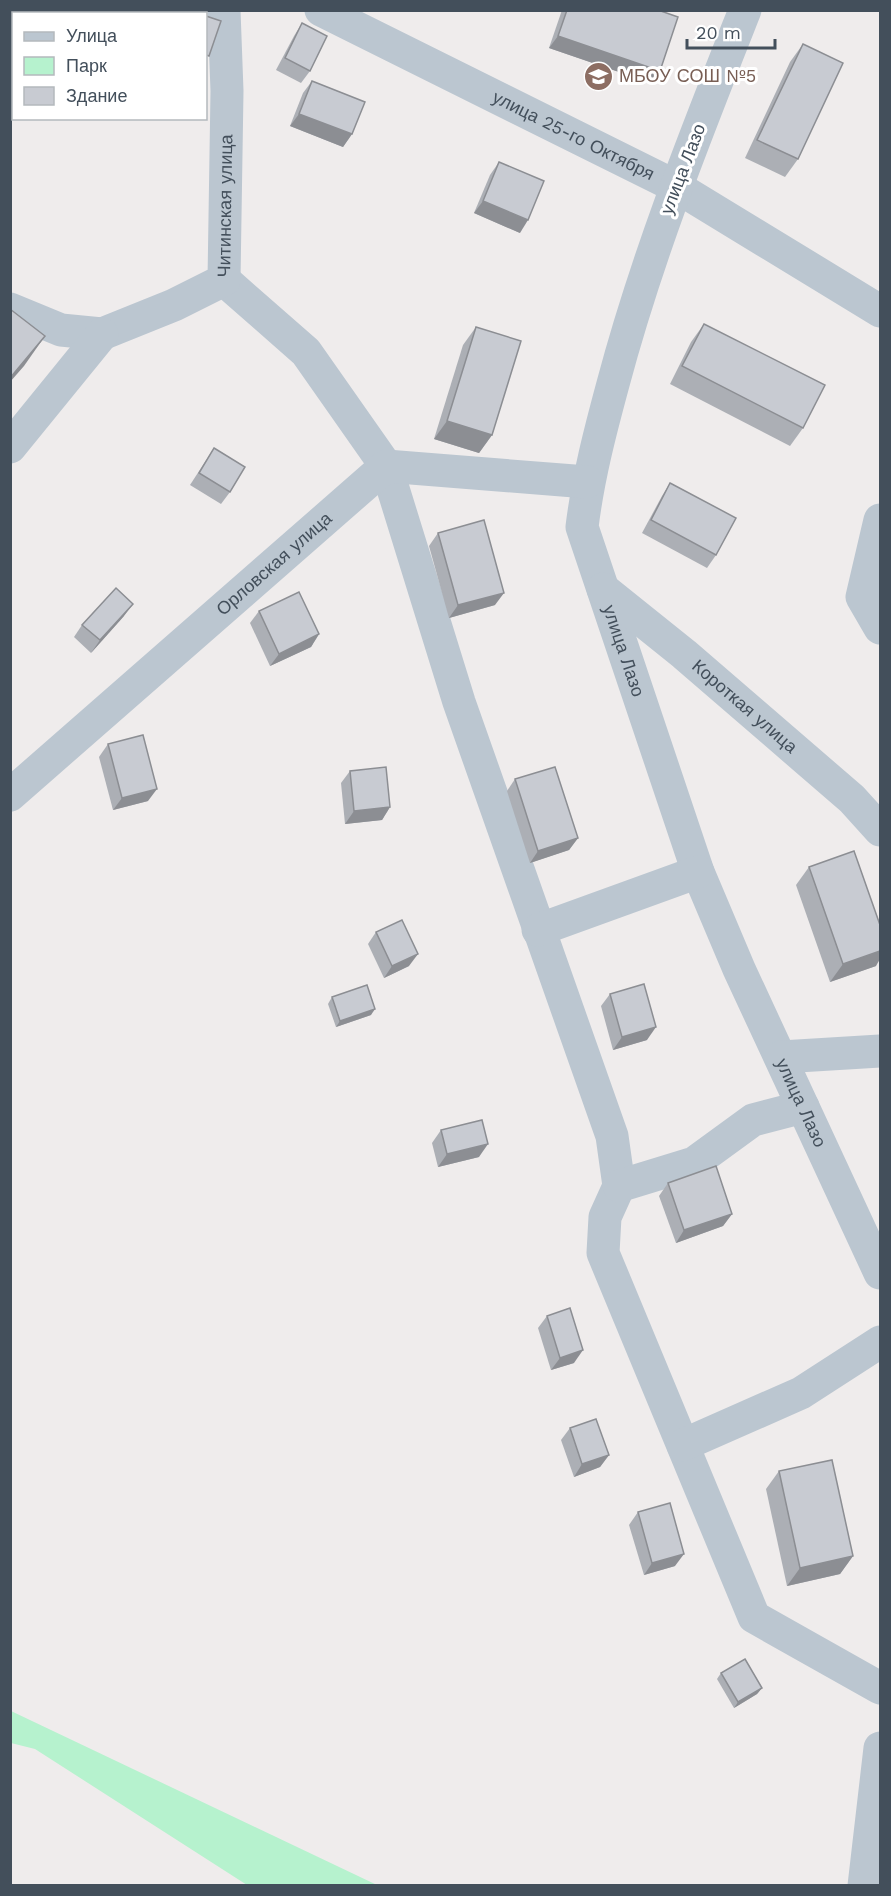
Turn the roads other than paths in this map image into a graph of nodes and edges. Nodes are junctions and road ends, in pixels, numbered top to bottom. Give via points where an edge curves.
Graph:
1 (224, 10) edge
2 (321, 10) edge
3 (745, 10) edge
4 (675, 186) junction
5 (224, 280) junction
6 (10, 309) edge
7 (880, 311) edge
8 (102, 334) junction
9 (10, 447) edge
10 (386, 466) junction
11 (587, 482) junction
12 (880, 520) edge
13 (603, 589) junction
14 (880, 628) edge
15 (10, 795) edge
16 (880, 830) edge
17 (698, 872) junction
18 (538, 930) junction
19 (880, 1052) edge
20 (781, 1057) junction
21 (803, 1107) junction
22 (619, 1186) junction
23 (880, 1273) edge
24 (880, 1342) edge
25 (683, 1444) junction
26 (880, 1688) edge
27 (880, 1748) edge
28 (864, 1886) edge

1 - 5 street, Читинская улица
2 - 4 street, улица 25-го Октября
3 - 4 street, улица Лазо
4 - 7 street, улица 25-го Октября
4 - 11 street, улица Лазо via 635,302
5 - 8 street, Читинская улица
5 - 10 street via 306,352
6 - 8 street, Читинская улица via 61,330
8 - 9 street
10 - 11 street
10 - 15 street, Орловская улица
10 - 18 street via 459,702
11 - 13 street, улица Лазо via 582,527
12 - 14 street via 861,597
13 - 16 street, Короткая улица via 852,799
13 - 17 street, улица Лазо
17 - 18 street
17 - 20 street, улица Лазо
18 - 22 street via 612,1136
19 - 20 street
20 - 21 street, улица Лазо
21 - 22 street via 753,1120 694,1163
21 - 23 street, улица Лазо
22 - 25 street via 605,1217 603,1253
24 - 25 street via 801,1394
25 - 26 street via 754,1617
27 - 28 street

